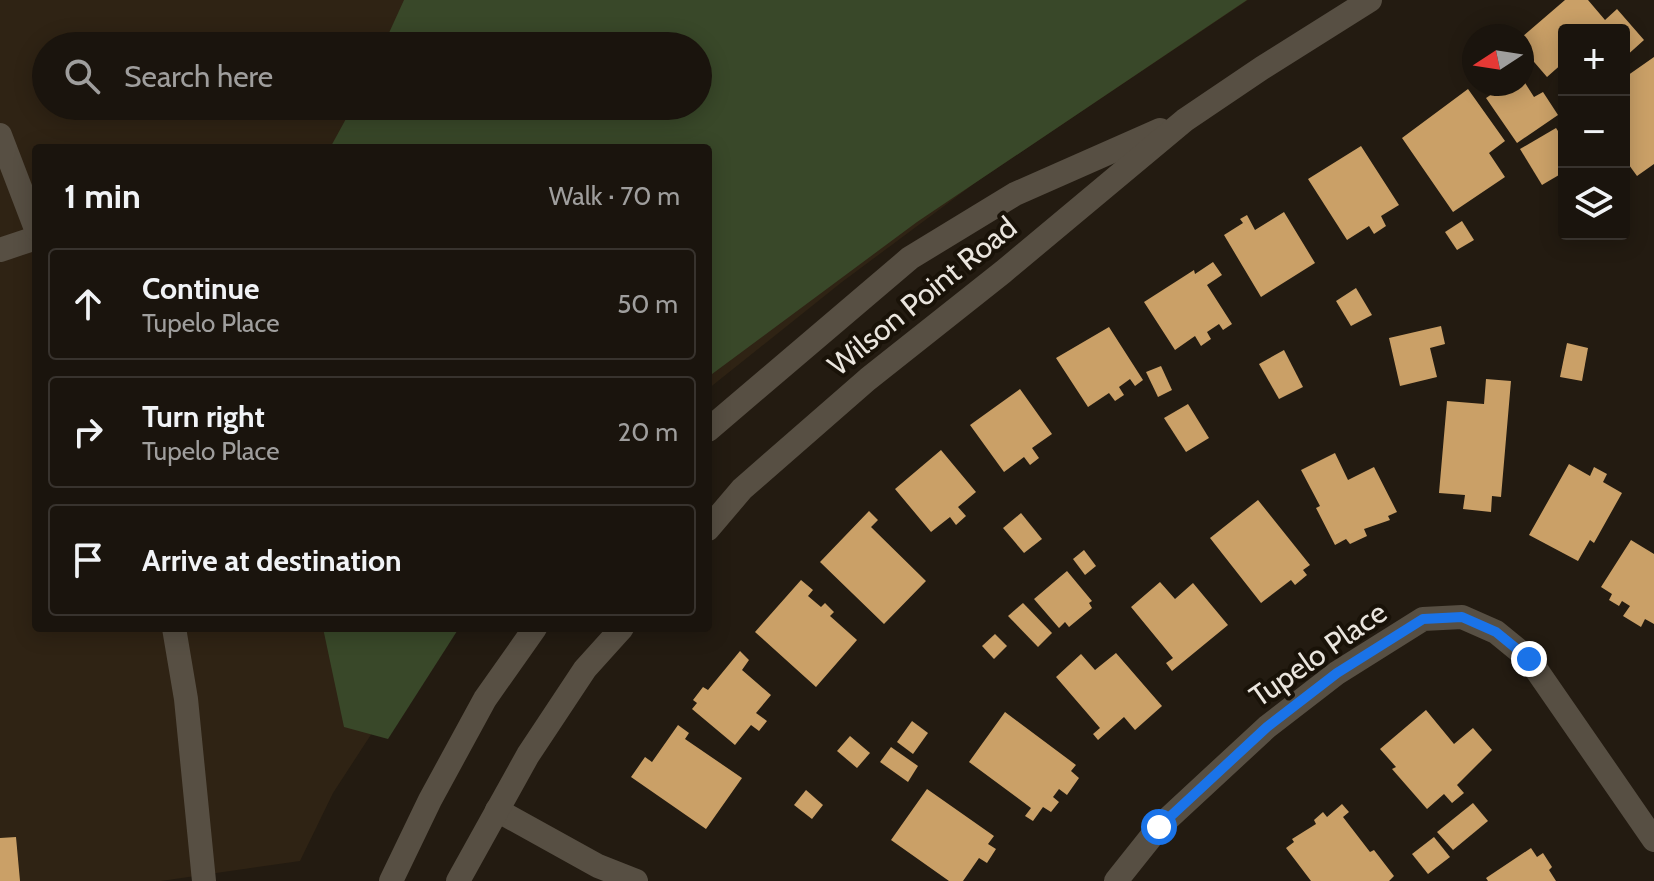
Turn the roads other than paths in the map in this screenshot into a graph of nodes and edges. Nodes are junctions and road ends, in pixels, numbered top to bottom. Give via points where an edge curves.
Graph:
1 (1370, 0) edge
2 (1185, 120) junction
3 (0, 135) edge
4 (32, 219) edge
5 (32, 239) edge
6 (0, 250) edge
7 (712, 427) edge
8 (712, 524) edge
9 (175, 632) edge
10 (532, 632) edge
11 (618, 632) edge
12 (497, 810) junction
13 (1654, 840) edge
14 (204, 881) edge
15 (391, 881) edge
16 (458, 881) edge
17 (636, 881) edge
18 (1116, 881) edge

1 - 2 street, Wilson Point Road
2 - 7 street, Wilson Point Road via 1015,194 910,258
2 - 8 street, Wilson Point Road via 868,379 742,489
3 - 4 street
5 - 6 street
9 - 14 street
10 - 15 street via 485,699
11 - 12 street via 585,669
12 - 16 street
12 - 17 street
13 - 18 street, Tupelo Place via 1529,659 1496,632 1462,617 1423,619 1337,673 1267,727 1159,827

